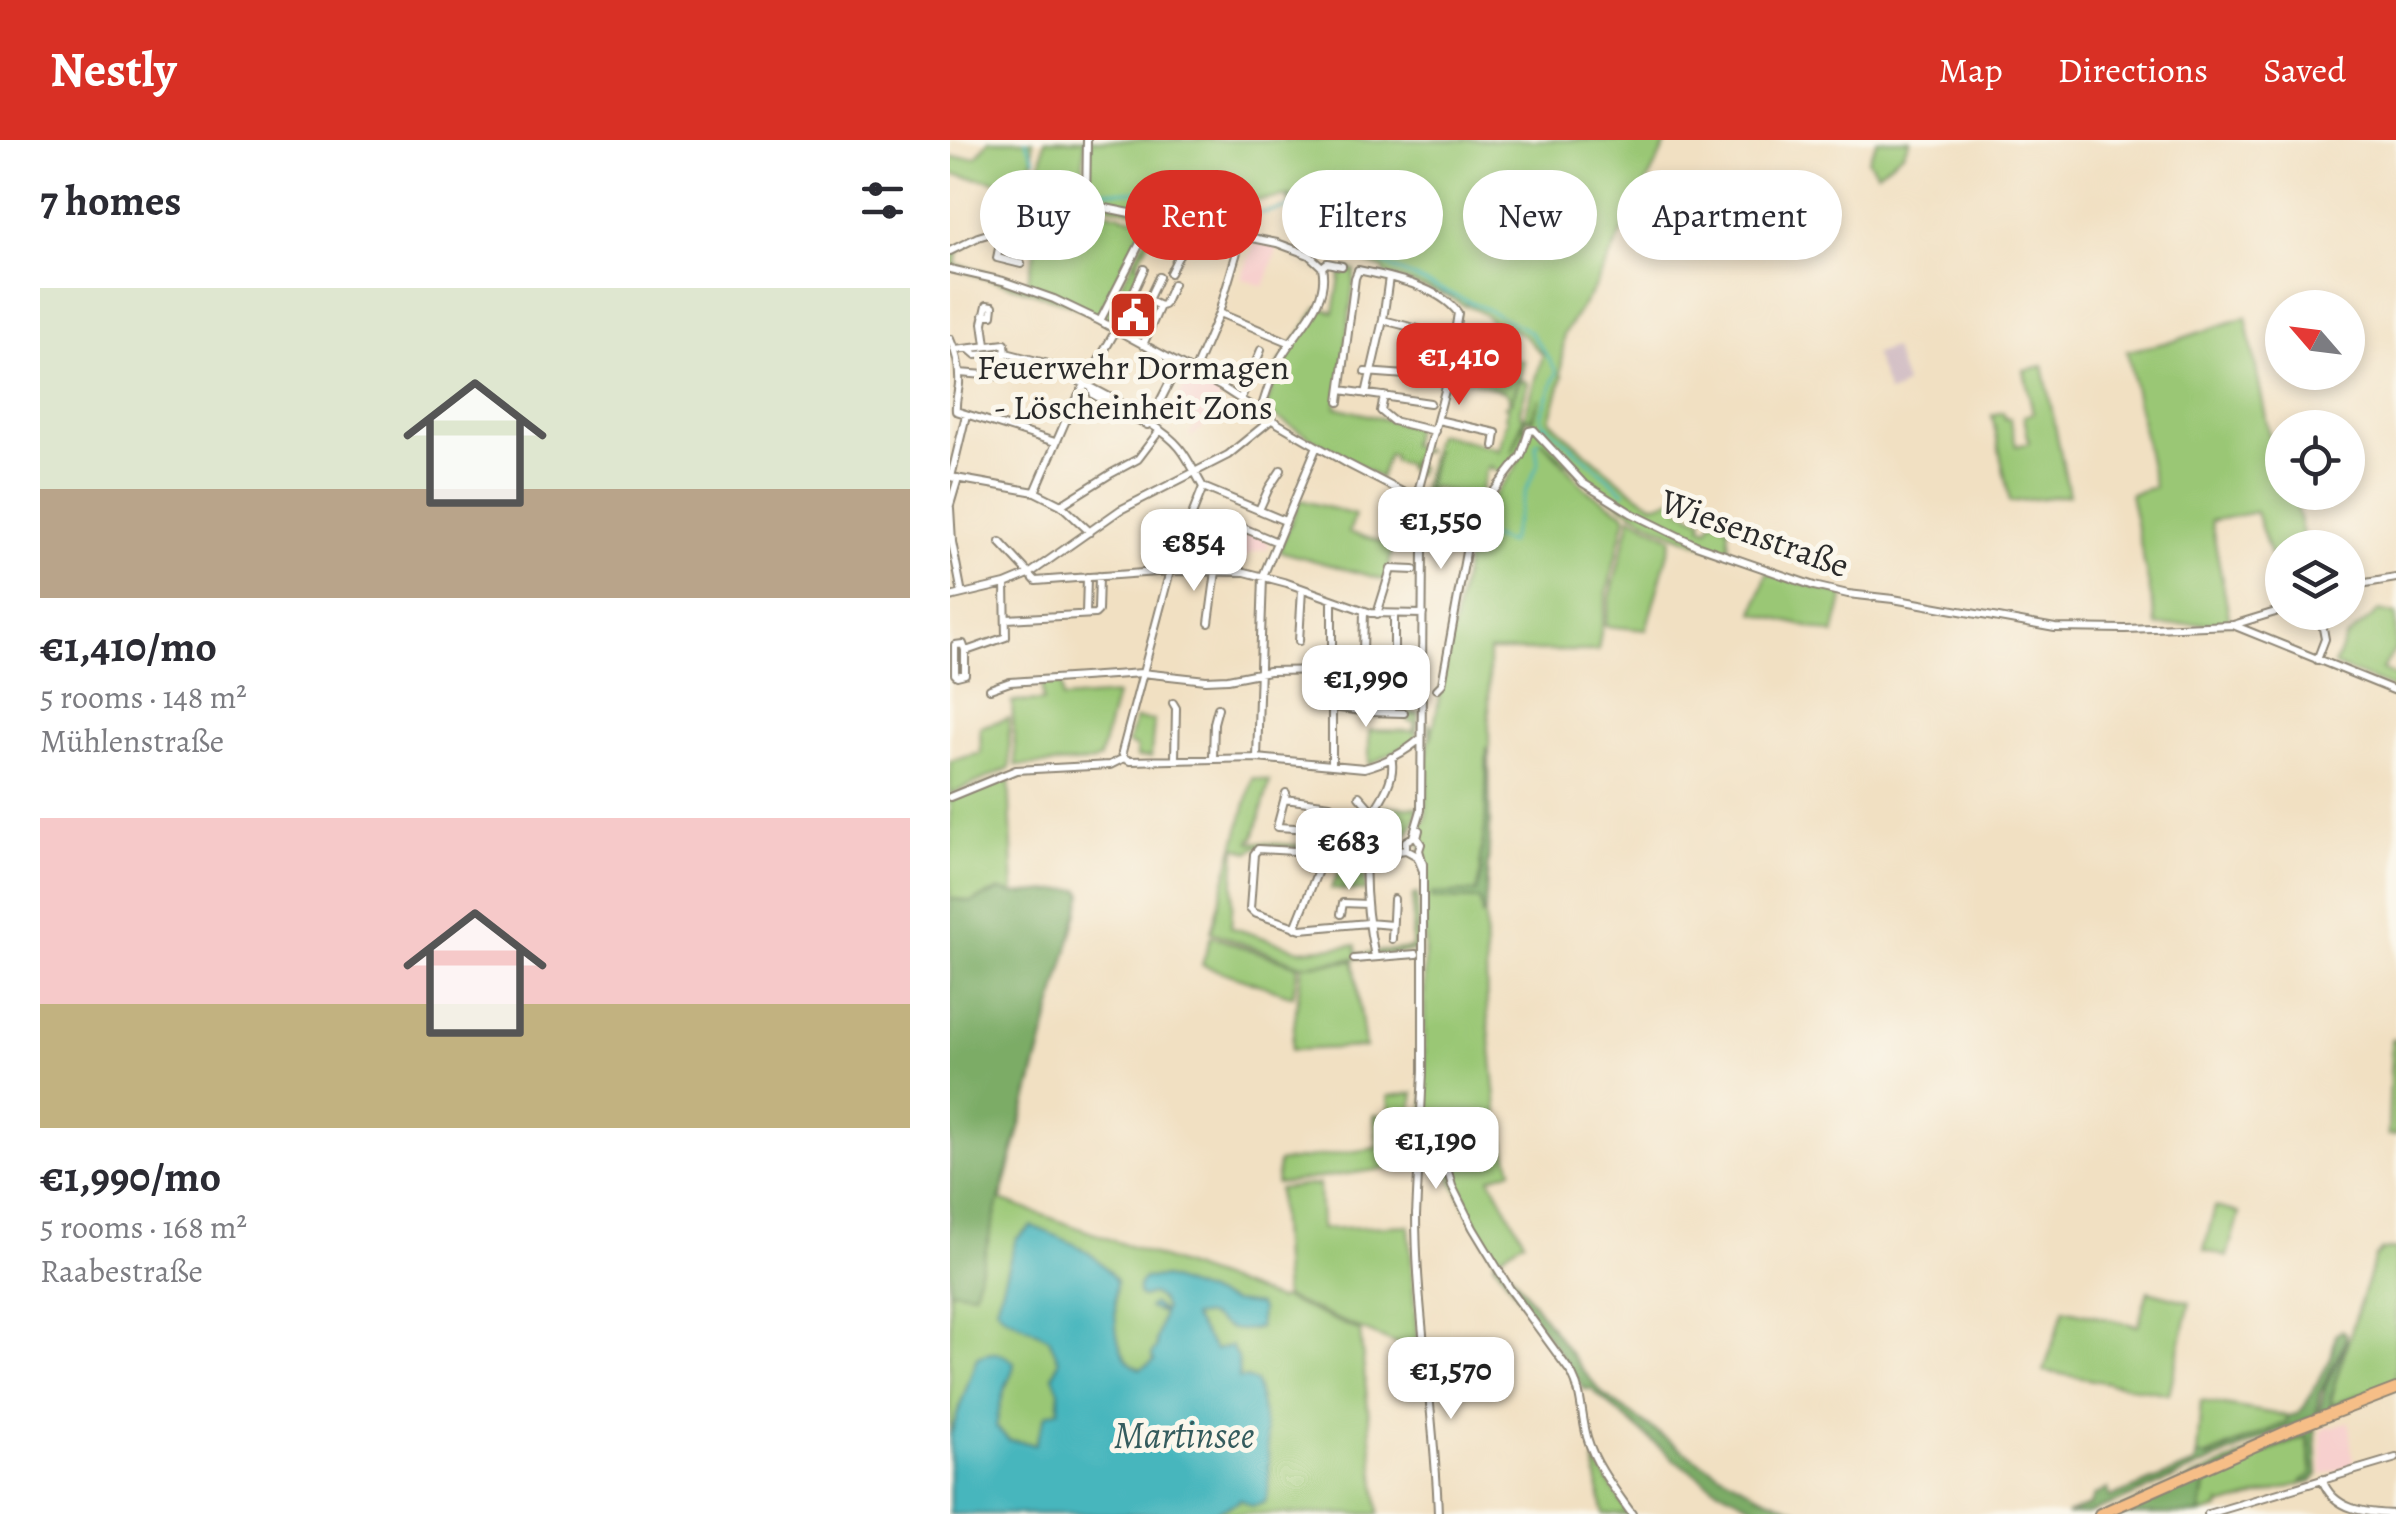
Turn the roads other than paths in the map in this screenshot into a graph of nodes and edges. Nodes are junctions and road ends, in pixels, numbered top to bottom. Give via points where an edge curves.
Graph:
1 (1087, 140) edge
2 (1087, 170) edge
3 (980, 236) edge
4 (1262, 239) edge
5 (950, 252) edge
6 (1005, 260) edge
7 (1131, 260) edge
8 (1176, 260) edge
9 (1235, 260) edge
10 (1021, 264) dead end
11 (1322, 267) junction
12 (950, 269) edge
13 (1144, 269) dead end
14 (1357, 270) junction
15 (1170, 273) dead end
16 (1159, 276) dead end
17 (1388, 277) junction
18 (1174, 284) dead end
19 (1148, 300) junction
20 (1160, 306) junction
21 (1219, 313) junction
22 (984, 315) dead end
23 (1383, 320) junction
24 (1100, 321) junction
25 (1410, 326) junction
26 (1116, 330) junction
27 (950, 338) edge
28 (1454, 338) junction
29 (1291, 343) junction
30 (986, 345) junction
31 (1143, 345) junction
32 (968, 348) junction
33 (955, 350) junction
34 (1260, 350) dead end
35 (1005, 353) junction
36 (1179, 364) junction
37 (1191, 371) junction
38 (1368, 372) junction
39 (959, 376) junction
40 (1406, 376) junction
41 (1448, 378) junction
42 (950, 380) edge
43 (1171, 382) junction
44 (1088, 384) junction
45 (1341, 390) junction
46 (1366, 394) junction
47 (1384, 396) junction
48 (1240, 398) junction
49 (1340, 402) dead end
50 (1441, 407) junction
51 (1262, 413) junction
52 (966, 415) junction
53 (1272, 420) junction
54 (1438, 420) junction
55 (1151, 421) junction
56 (1160, 430) junction
57 (1434, 431) junction
58 (1253, 435) junction
59 (950, 439) edge
60 (960, 439) junction
61 (1054, 442) junction
62 (1318, 446) junction
63 (1494, 446) dead end
64 (1281, 470) dead end
65 (1195, 473) junction
66 (953, 478) edge
67 (1204, 487) junction
68 (1419, 488) junction
69 (1034, 492) junction
70 (1410, 496) junction
71 (1418, 504) junction
72 (1062, 505) junction
73 (950, 507) edge
74 (1259, 510) junction
75 (1286, 521) junction
76 (1236, 525) dead end
77 (1470, 530) junction
78 (1090, 532) junction
79 (1000, 542) dead end
80 (1277, 542) junction
81 (1414, 570) dead end
82 (1170, 571) junction
83 (1216, 571) junction
84 (1029, 574) junction
85 (1099, 576) junction
86 (1263, 576) junction
87 (1088, 577) junction
88 (2396, 578) edge
89 (2365, 583) edge
90 (1005, 584) junction
91 (1302, 589) junction
92 (962, 594) junction
93 (950, 597) edge
94 (1332, 600) junction
95 (1364, 611) junction
96 (1086, 614) junction
97 (1376, 614) junction
98 (1394, 614) junction
99 (1423, 614) junction
100 (2265, 615) edge
101 (1007, 620) junction
102 (1209, 623) dead end
103 (2232, 624) junction
104 (2323, 630) edge
105 (1300, 641) dead end
106 (965, 650) junction
107 (1363, 652) dead end
108 (1396, 655) dead end
109 (2317, 660) junction
110 (1332, 670) junction
111 (1260, 673) junction
112 (1142, 674) junction
113 (1436, 688) dead end
114 (990, 689) dead end
115 (2396, 691) edge
116 (1173, 703) dead end
117 (1332, 707) junction
118 (1218, 708) dead end
119 (1404, 712) dead end
120 (1421, 746) junction
121 (1390, 757) junction
122 (1124, 758) junction
123 (1257, 758) junction
124 (1176, 759) junction
125 (1213, 759) junction
126 (1332, 765) junction
127 (1359, 796) dead end
128 (950, 797) edge
129 (1373, 812) junction
130 (1360, 829) dead end
131 (1330, 830) junction
132 (1415, 837) junction
133 (1411, 850) junction
134 (1329, 853) junction
135 (1366, 855) junction
136 (1394, 899) dead end
137 (1368, 904) junction
138 (1341, 914) dead end
139 (1368, 923) junction
140 (1392, 924) junction
141 (1295, 928) junction
142 (1392, 939) dead end
143 (1416, 954) dead end
144 (1375, 956) junction
145 (1354, 959) dead end
146 (1419, 1125) junction
147 (2396, 1389) edge
148 (2396, 1458) edge
149 (2322, 1479) junction
150 (2355, 1512) edge
151 (1438, 1514) edge
152 (1632, 1514) edge
153 (2100, 1514) edge
154 (2208, 1514) edge
155 (2396, 1514) edge

1 - 2 street
3 - 5 street
4 - 11 street via 1304,252
6 - 10 street
7 - 24 street
8 - 15 street
9 - 21 street
11 - 14 street
11 - 29 street via 1318,301
12 - 24 street via 1003,281
13 - 19 street via 1133,292
14 - 17 street
14 - 45 street
16 - 19 street
17 - 23 street
17 - 28 street via 1446,299 1458,312
18 - 20 street
19 - 20 street
20 - 31 street
21 - 29 street
21 - 37 street
22 - 30 street
23 - 25 street
23 - 38 street
24 - 26 street
25 - 28 street
25 - 40 street
26 - 31 street
26 - 44 street
27 - 33 street
28 - 41 street
29 - 51 street
30 - 32 street
30 - 35 street via 1004,344
31 - 36 street
32 - 33 street
32 - 35 street via 976,355
33 - 39 street
34 - 48 street
35 - 39 street via 999,376
35 - 44 street
36 - 37 street
36 - 43 street
37 - 43 street
37 - 48 street
38 - 40 street
38 - 46 street
39 - 42 street
39 - 52 street via 954,406
40 - 41 street
41 - 50 street
43 - 55 street
44 - 55 street via 1094,396 1147,425
44 - 61 street
45 - 46 street
45 - 49 street
46 - 47 street
47 - 50 street
47 - 57 street via 1382,411 1394,421
48 - 51 street
50 - 54 street
51 - 53 street
51 - 58 street
52 - 60 street
52 - 61 street
53 - 58 street
53 - 62 street
54 - 57 street
54 - 63 street via 1496,433
55 - 56 street
56 - 65 street via 1178,444
56 - 72 street via 1138,459
57 - 68 street
58 - 65 street
59 - 60 street
60 - 66 street
61 - 69 street
62 - 70 street
62 - 75 street
64 - 74 street
65 - 67 street
65 - 78 street
66 - 69 street
66 - 73 street
67 - 74 street
67 - 82 street
68 - 70 street
68 - 71 street
69 - 72 street
70 - 71 street
71 - 77 street
71 - 99 street
72 - 78 street
73 - 92 street
74 - 75 street
75 - 80 street
76 - 80 street
77 - 103 street, Wiesenstraße via 1534,430 1584,483 1631,514 1696,545 1814,586 2055,628
77 - 113 street via 1442,684
78 - 84 street
79 - 84 street
80 - 86 street
81 - 97 street via 1390,569
82 - 83 street
82 - 85 street
82 - 112 street
83 - 86 street
83 - 102 street
84 - 87 street via 1041,582
84 - 90 street
85 - 87 street
85 - 96 street via 1098,612
86 - 91 street
86 - 111 street
87 - 96 street
88 - 89 street
90 - 92 street
90 - 101 street
91 - 94 street
91 - 105 street
92 - 93 street
94 - 95 street
94 - 110 street
95 - 97 street
95 - 107 street
96 - 101 street
97 - 98 street
98 - 99 street
98 - 108 street
99 - 120 street
100 - 103 street
101 - 106 street via 1006,637
103 - 109 street
104 - 109 street
106 - 106 street via 963,644 954,647 960,677
109 - 115 street
110 - 111 street
110 - 117 street
111 - 112 street via 1228,680
111 - 123 street
112 - 114 street via 1010,682
112 - 122 street
116 - 124 street
117 - 119 street
117 - 126 street
118 - 125 street
120 - 121 street
120 - 132 street
120 - 132 street via 1424,813
121 - 126 street via 1364,768
121 - 129 street via 1392,776
122 - 124 street
122 - 128 street via 1114,765 1016,770
123 - 125 street
123 - 126 street
124 - 125 street
127 - 129 street
129 - 130 street
131 - 131 street via 1330,804 1285,796 1276,831
131 - 134 street
132 - 133 street via 1409,838
132 - 133 street via 1421,844
133 - 135 street
133 - 146 street via 1423,871
134 - 135 street
134 - 141 street
134 - 141 street via 1256,850 1251,911
135 - 137 street
136 - 140 street
137 - 138 street via 1343,903
137 - 139 street
139 - 140 street
139 - 141 street
139 - 144 street
140 - 142 street
143 - 144 street
144 - 145 street
146 - 151 street via 1418,1265
146 - 152 street via 1439,1138 1473,1228 1572,1374 1592,1450
147 - 153 main road
148 - 149 street
149 - 150 street via 2333,1499
149 - 154 street
150 - 155 street

